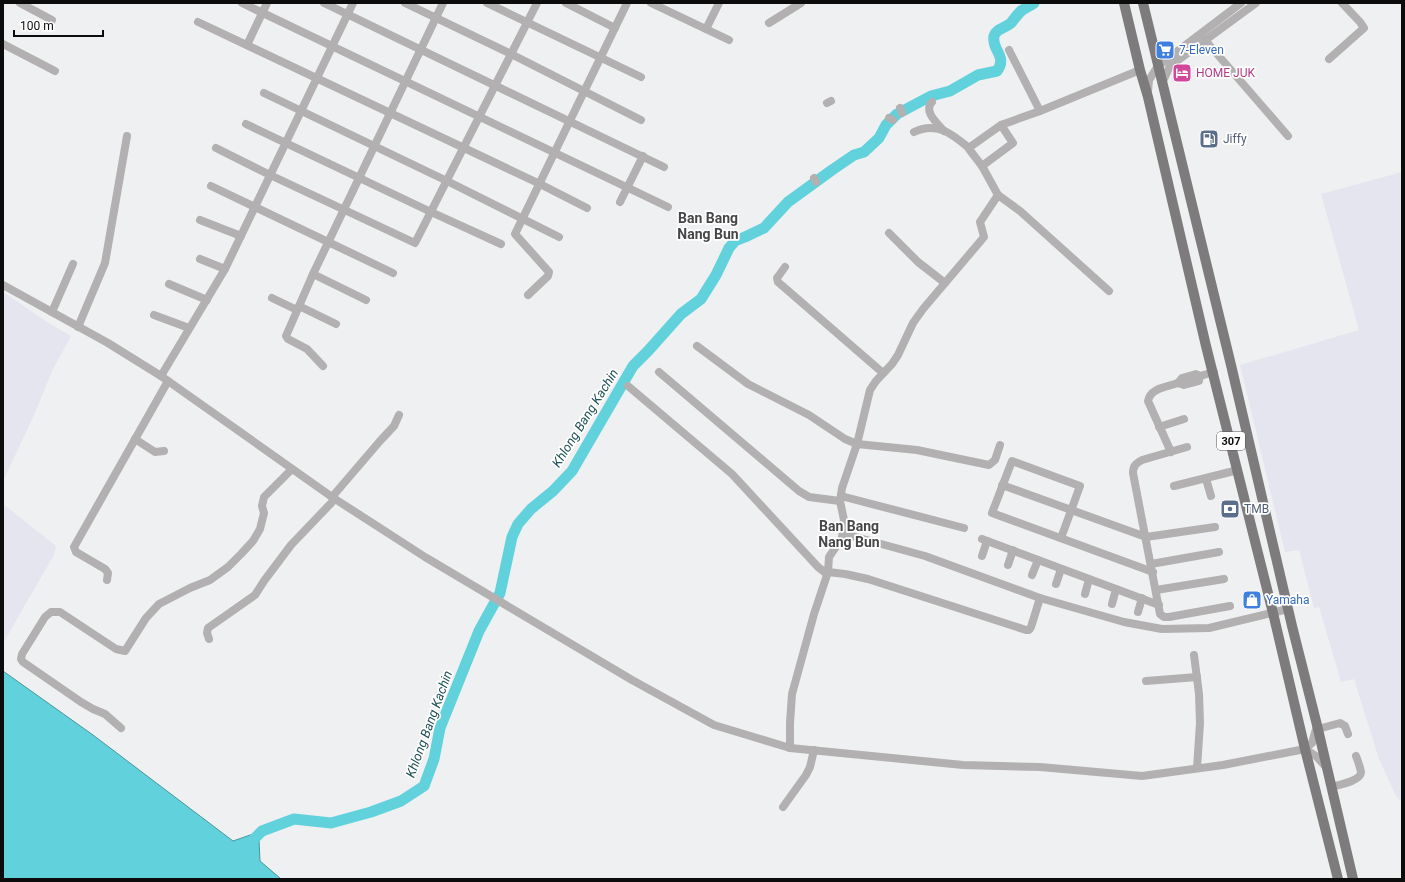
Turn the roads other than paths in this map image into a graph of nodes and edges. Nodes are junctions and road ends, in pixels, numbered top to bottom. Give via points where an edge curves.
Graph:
1 (20, 3) edge
2 (242, 3) edge
3 (267, 3) edge
4 (324, 3) edge
5 (353, 3) edge
6 (405, 3) edge
7 (443, 3) edge
8 (487, 3) edge
9 (537, 3) edge
10 (566, 3) edge
11 (627, 3) edge
12 (652, 3) edge
13 (719, 3) edge
14 (801, 3) edge
15 (1124, 3) edge
16 (1143, 3) edge
17 (1241, 3) edge
18 (1256, 3) edge
19 (1342, 3) edge
20 (263, 12) junction
21 (348, 15) junction
22 (436, 18) junction
23 (52, 20) dead end
24 (198, 22) dead end
25 (527, 22) junction
26 (769, 23) dead end
27 (615, 28) junction
28 (706, 29) junction
29 (729, 40) dead end
30 (1205, 40) junction
31 (3, 44) edge
32 (247, 45) junction
33 (332, 46) junction
34 (420, 50) junction
35 (1009, 50) dead end
36 (511, 54) junction
37 (601, 57) junction
38 (1330, 58) dead end
39 (1158, 66) junction
40 (1140, 70) junction
41 (55, 71) dead end
42 (641, 77) dead end
43 (317, 79) junction
44 (405, 81) junction
45 (1162, 83) junction
46 (495, 86) junction
47 (584, 91) junction
48 (264, 94) dead end
49 (1148, 97) junction
50 (932, 102) dead end
51 (302, 111) junction
52 (1040, 111) junction
53 (390, 113) junction
54 (479, 117) junction
55 (641, 120) dead end
56 (570, 121) junction
57 (246, 124) dead end
58 (1001, 125) junction
59 (944, 131) junction
60 (914, 132) dead end
61 (127, 136) dead end
62 (1288, 136) dead end
63 (286, 144) junction
64 (374, 145) junction
65 (216, 148) dead end
66 (463, 148) junction
67 (969, 148) junction
68 (555, 152) junction
69 (643, 156) junction
70 (982, 166) junction
71 (664, 167) dead end
72 (270, 175) junction
73 (359, 178) junction
74 (447, 181) junction
75 (540, 184) junction
76 (211, 186) dead end
77 (628, 187) junction
78 (998, 195) junction
79 (620, 202) dead end
80 (256, 207) junction
81 (668, 207) dead end
82 (587, 208) dead end
83 (344, 210) junction
84 (431, 212) junction
85 (523, 219) junction
86 (200, 220) dead end
87 (889, 233) dead end
88 (241, 236) junction
89 (559, 237) dead end
90 (328, 242) junction
91 (501, 244) dead end
92 (200, 259) dead end
93 (72, 264) dead end
94 (785, 266) dead end
95 (225, 269) junction
96 (393, 273) dead end
97 (313, 274) junction
98 (945, 283) junction
99 (169, 284) dead end
100 (3, 285) edge
101 (1109, 291) dead end
102 (528, 295) dead end
103 (272, 298) dead end
104 (207, 300) junction
105 (366, 300) dead end
106 (298, 308) junction
107 (52, 312) junction
108 (154, 315) dead end
109 (336, 324) dead end
110 (78, 327) junction
111 (189, 328) junction
112 (1226, 341) junction
113 (697, 346) dead end
114 (1206, 346) junction
115 (323, 366) dead end
116 (659, 372) dead end
117 (883, 373) junction
118 (161, 376) junction
119 (1215, 377) junction
120 (1234, 378) junction
121 (168, 381) junction
122 (628, 386) dead end
123 (399, 415) dead end
124 (1184, 419) dead end
125 (1159, 427) junction
126 (135, 440) junction
127 (857, 444) junction
128 (1000, 445) dead end
129 (1187, 447) dead end
130 (164, 451) dead end
131 (1171, 452) junction
132 (292, 469) junction
133 (1238, 470) junction
134 (1206, 479) junction
135 (1002, 485) junction
136 (1174, 486) dead end
137 (1211, 496) dead end
138 (334, 498) junction
139 (840, 498) junction
140 (1072, 510) junction
141 (1215, 526) dead end
142 (964, 528) dead end
143 (1146, 537) junction
144 (842, 538) junction
145 (1061, 538) junction
146 (1013, 550) junction
147 (1219, 552) dead end
148 (982, 556) dead end
149 (1038, 560) junction
150 (1008, 566) dead end
151 (1062, 568) junction
152 (1152, 568) junction
153 (827, 573) junction
154 (1032, 575) dead end
155 (1089, 579) junction
156 (1224, 579) dead end
157 (107, 580) dead end
158 (1056, 584) dead end
159 (1116, 589) junction
160 (1156, 590) junction
161 (1085, 594) dead end
162 (1040, 598) junction
163 (1142, 598) junction
164 (1112, 604) dead end
165 (1159, 605) junction
166 (1230, 606) dead end
167 (1288, 609) junction
168 (1138, 612) dead end
169 (1273, 613) junction
170 (209, 639) dead end
171 (1194, 655) dead end
172 (1198, 677) junction
173 (1146, 681) dead end
174 (1312, 704) junction
175 (1296, 707) junction
176 (1317, 727) junction
177 (121, 728) dead end
178 (1348, 734) dead end
179 (790, 748) junction
180 (1305, 749) junction
181 (814, 750) junction
182 (1356, 756) dead end
183 (1197, 768) junction
184 (1327, 768) junction
185 (1331, 787) junction
186 (783, 807) dead end
187 (1338, 879) edge
188 (1353, 879) edge

1 - 23 street
2 - 20 street
3 - 20 street
4 - 21 street
5 - 21 street
6 - 22 street
7 - 22 street
8 - 25 street
9 - 25 street
10 - 27 street
11 - 27 street
12 - 28 street
13 - 28 street
14 - 26 street
15 - 40 main road, 307
16 - 39 main road, 307
17 - 39 street
18 - 30 street
19 - 38 street via 1364,28
20 - 32 street
20 - 33 street
21 - 33 street
21 - 34 street
22 - 34 street
22 - 36 street
24 - 32 street
25 - 36 street
25 - 37 street
27 - 37 street
28 - 29 street
30 - 45 street via 1170,66
30 - 62 street
31 - 41 street
32 - 43 street
33 - 43 street
33 - 44 street
34 - 44 street
34 - 46 street
35 - 52 street
36 - 46 street
36 - 47 street
37 - 42 street
37 - 47 street
39 - 45 main road, 307
39 - 49 street via 1149,80
40 - 49 main road, 307
40 - 52 street
43 - 51 street
43 - 53 street
44 - 53 street
44 - 54 street
45 - 112 main road, 307
46 - 54 street
46 - 56 street
47 - 55 street
47 - 56 street
48 - 51 street
49 - 114 main road, 307
50 - 59 street via 929,111
51 - 63 street
51 - 64 street
52 - 58 street
53 - 64 street
53 - 66 street
54 - 66 street
54 - 68 street
56 - 68 street
56 - 69 street
57 - 63 street
58 - 67 street
58 - 70 street via 1013,143
59 - 60 street via 929,127
59 - 67 street
61 - 110 street via 105,263
63 - 72 street
63 - 73 street
64 - 73 street
64 - 74 street
65 - 72 street
66 - 74 street
66 - 75 street
67 - 70 street
68 - 75 street
68 - 77 street
69 - 71 street
69 - 77 street
70 - 78 street
72 - 80 street
72 - 83 street
73 - 83 street
73 - 84 street
74 - 84 street
74 - 85 street
75 - 82 street
75 - 85 street
76 - 80 street
77 - 79 street
77 - 81 street
78 - 98 street via 980,222 984,237
78 - 101 street via 1020,211
80 - 88 street
80 - 90 street
83 - 84 street via 415,243
83 - 90 street
84 - 91 street
85 - 89 street
85 - 102 street via 515,234 549,272
86 - 88 street
87 - 98 street via 918,262
88 - 95 street
90 - 96 street
90 - 97 street
92 - 95 street
93 - 107 street
94 - 117 street via 777,278 778,282
95 - 104 street
97 - 105 street
97 - 106 street
98 - 117 street via 923,308 898,355
99 - 104 street
100 - 107 street
103 - 106 street
104 - 111 street
106 - 109 street
106 - 115 street via 286,336 288,340 307,348
107 - 110 street
108 - 111 street
110 - 118 street
111 - 118 street
112 - 114 main road via 1220,353 1213,354
112 - 120 main road, 307
113 - 127 street via 748,384 809,415 845,440
114 - 119 main road, 307
116 - 139 street via 800,491 809,497
117 - 127 street via 870,390
118 - 121 street
119 - 120 main road via 1225,371
119 - 125 street via 1200,376 1199,381 1184,385 1178,383 1153,391 1148,401
119 - 133 main road, 307
120 - 167 main road, 307
121 - 126 street
121 - 132 street
122 - 153 street via 732,474 818,567
123 - 138 street via 394,426
124 - 125 street
125 - 131 street
126 - 130 street via 155,452
126 - 157 street via 74,547 76,552 104,569 108,573
127 - 128 street via 917,450 989,465 995,460
127 - 139 street
129 - 131 street
131 - 143 street via 1142,460 1133,468
132 - 138 street
132 - 177 street via 264,497 260,529 242,554 210,580 159,604 146,618 125,651 116,649 60,612 51,612 45,617 22,654 21,658 25,664 81,702 105,714
133 - 134 street
133 - 169 main road, 307
134 - 136 street
134 - 137 street
135 - 140 street
135 - 140 street via 1012,461 1080,486
135 - 145 street via 992,512
138 - 170 street via 291,545 255,595 208,628
138 - 179 street via 493,598 714,725
139 - 142 street
139 - 144 street via 844,520
140 - 143 street
140 - 145 street
141 - 143 street
143 - 152 street
144 - 153 street via 829,557
144 - 162 street via 852,536 925,556
145 - 152 street
146 - 148 street via 984,540
146 - 149 street
146 - 150 street
147 - 152 street
149 - 151 street
149 - 154 street
151 - 155 street
151 - 158 street
152 - 160 street
153 - 162 street via 868,579 1026,630 1031,627
153 - 179 street via 792,694
155 - 159 street
155 - 161 street
156 - 160 street
159 - 163 street
159 - 164 street
160 - 165 street
162 - 169 street via 1124,622 1162,629 1209,628
163 - 165 street
163 - 168 street
165 - 166 street via 1160,614 1164,617
167 - 169 street
167 - 174 main road, 307
169 - 175 main road, 307
171 - 172 street
172 - 173 street
172 - 183 street via 1200,723
174 - 175 main road
174 - 176 main road, 307
175 - 180 main road, 307
176 - 178 street via 1340,723 1345,726
176 - 180 street via 1312,743
176 - 184 main road, 307
179 - 181 street
180 - 183 street
180 - 184 street
180 - 187 main road, 307
181 - 183 street via 964,765 1040,767 1142,776
181 - 186 street via 806,775
182 - 185 street via 1360,775 1354,780
184 - 185 main road, 307
185 - 188 main road, 307

